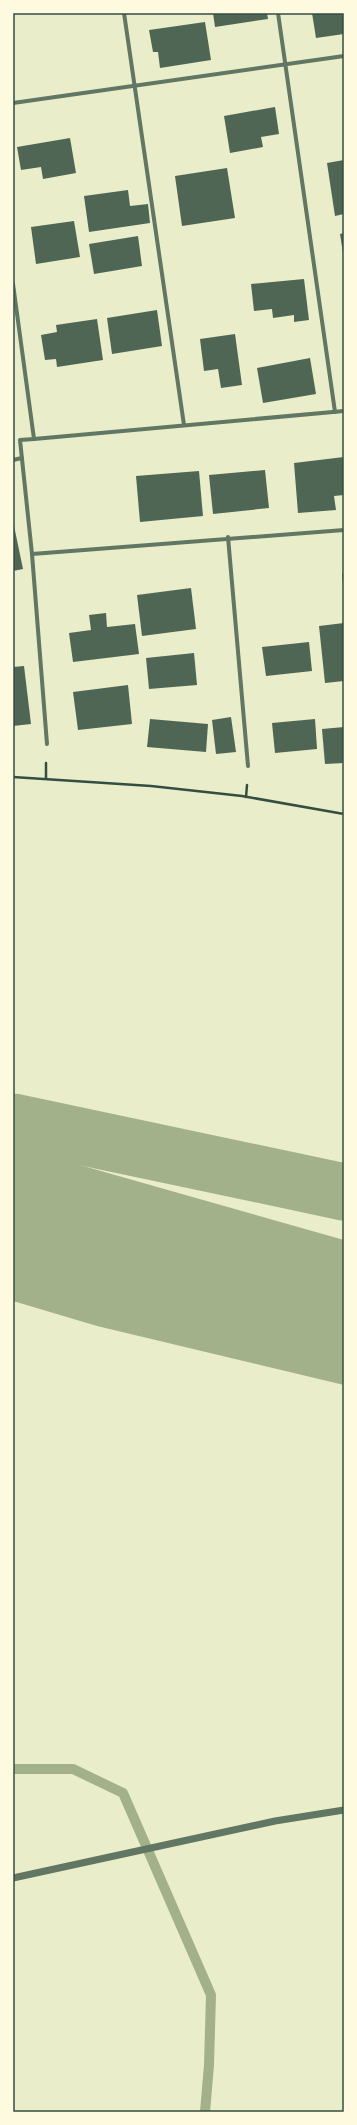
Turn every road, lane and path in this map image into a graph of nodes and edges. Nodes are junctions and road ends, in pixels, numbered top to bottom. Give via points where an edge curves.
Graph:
1 (124, 13) edge
2 (278, 13) edge
3 (344, 56) edge
4 (286, 64) junction
5 (135, 84) junction
6 (13, 103) edge
7 (13, 284) edge
8 (344, 411) edge
9 (335, 412) junction
10 (184, 425) junction
11 (34, 439) junction
12 (22, 458) junction
13 (13, 460) edge
14 (344, 530) edge
15 (228, 537) junction
16 (32, 554) junction
17 (47, 744) dead end
18 (248, 766) dead end
19 (13, 777) edge
20 (344, 814) edge
21 (344, 1810) edge
22 (13, 1878) edge

1 - 5 street
2 - 4 street
3 - 4 street
4 - 5 street
4 - 9 street
5 - 6 street
5 - 10 street
7 - 11 street
8 - 9 street
9 - 10 street
10 - 11 street
11 - 12 street via 20,440
12 - 13 street
12 - 16 street
14 - 15 street
15 - 16 street
15 - 18 street
16 - 17 street
19 - 20 path via 151,786 242,796
21 - 22 street via 275,1822

